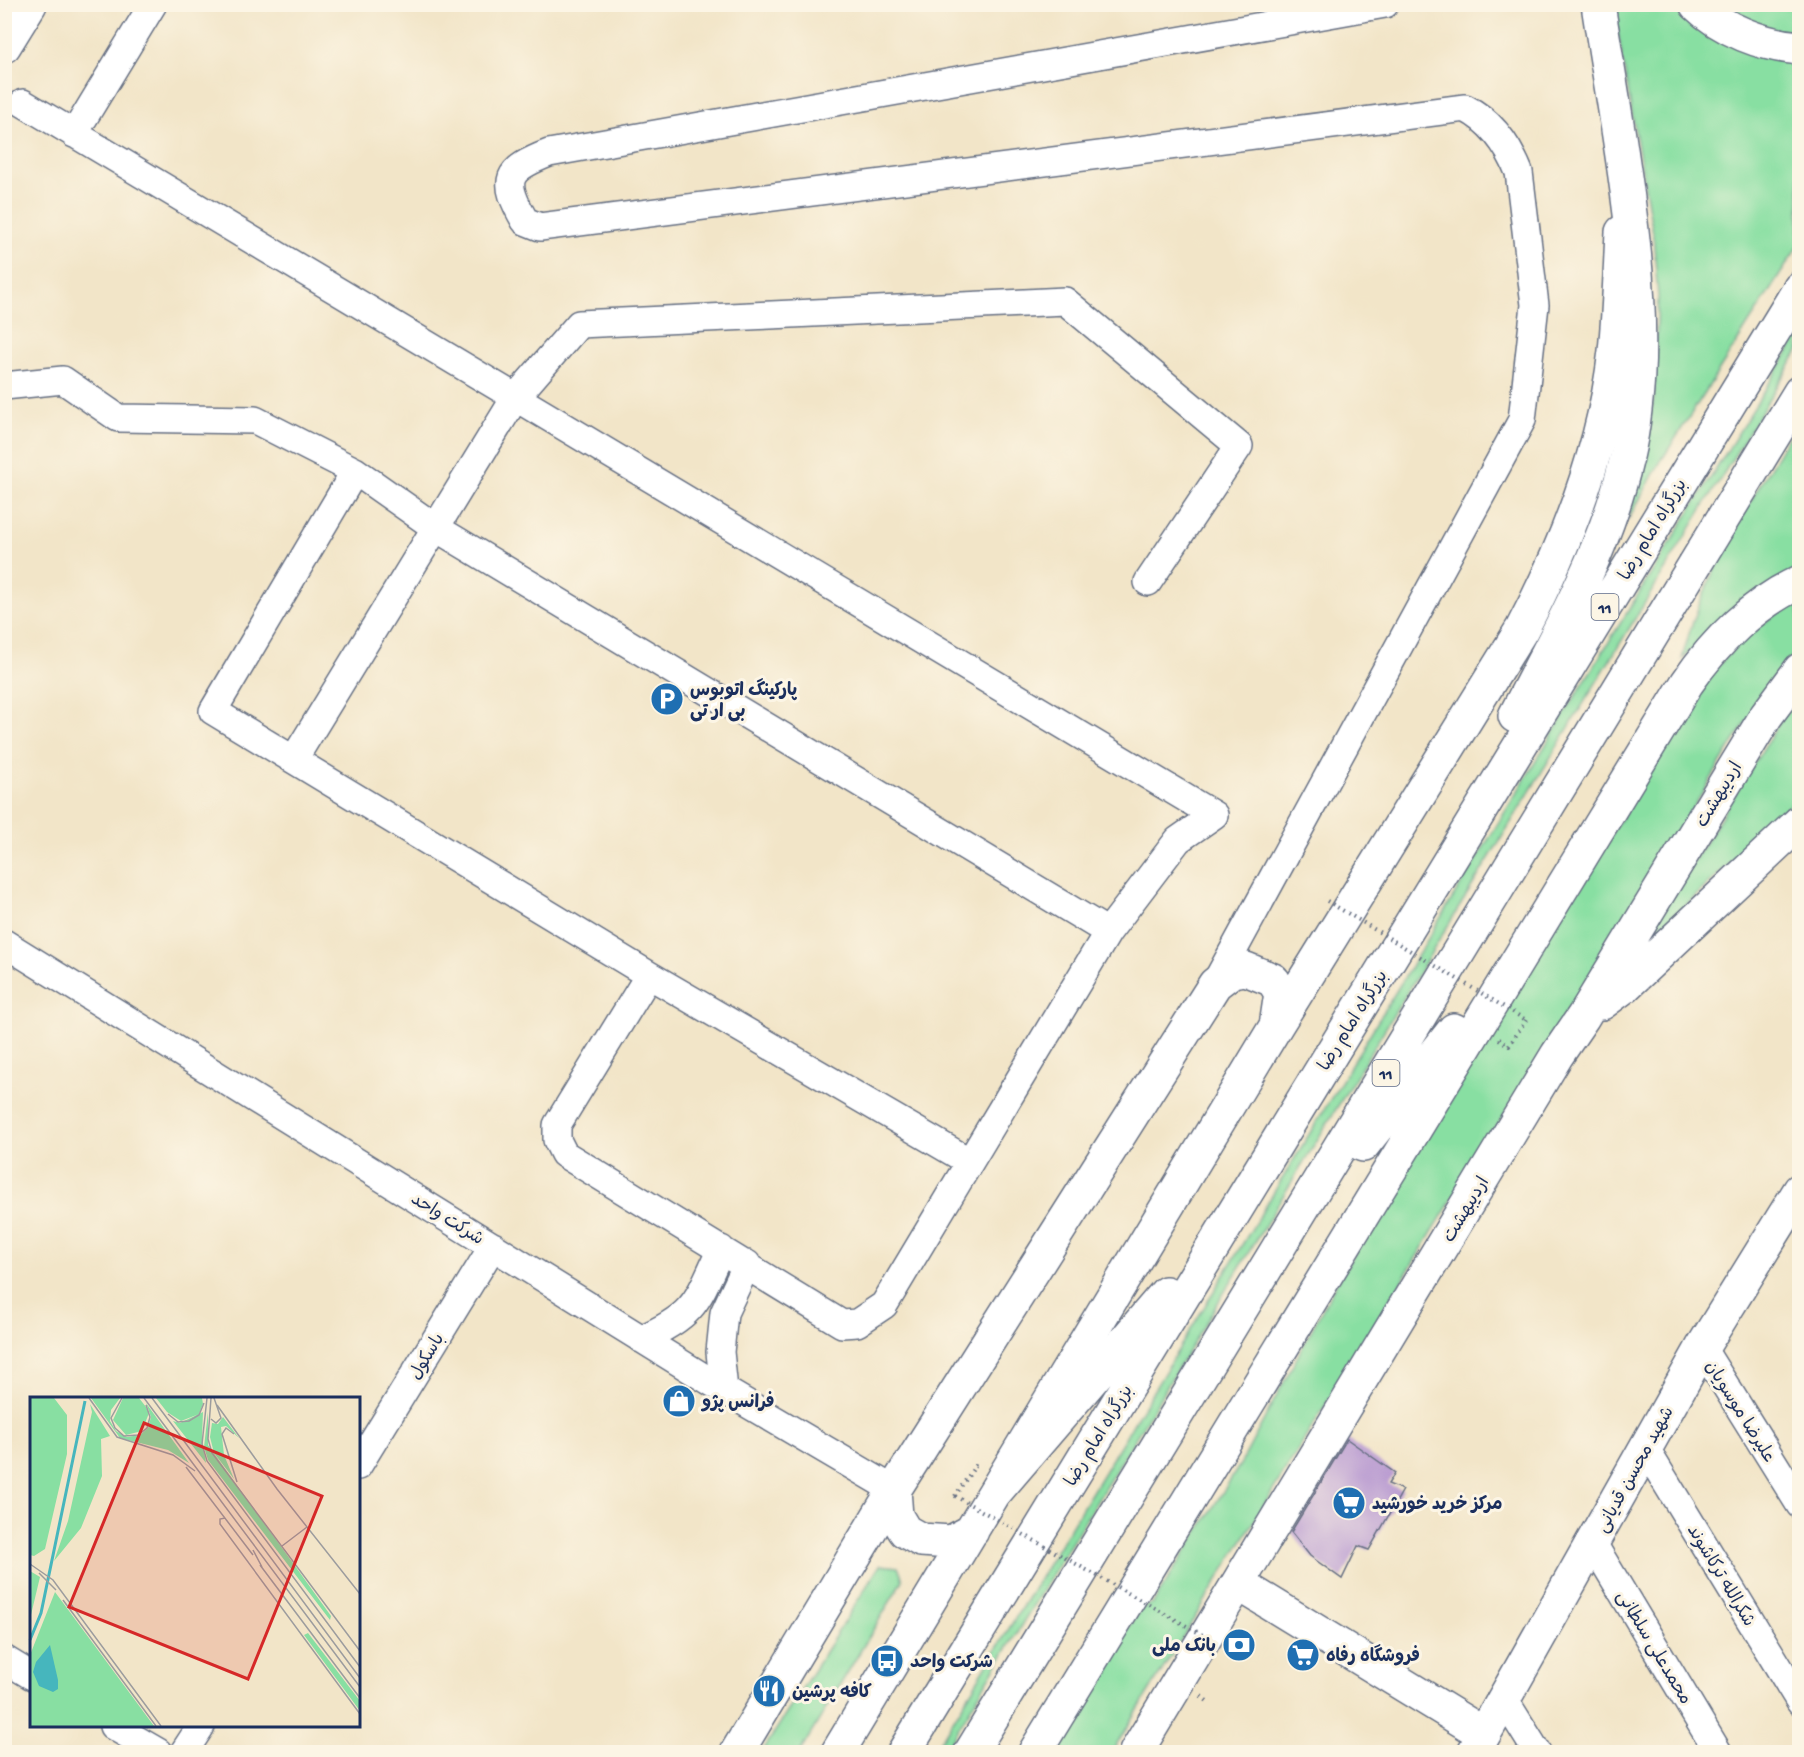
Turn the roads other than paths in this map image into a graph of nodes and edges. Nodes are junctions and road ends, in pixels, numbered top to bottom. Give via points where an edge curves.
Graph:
1 (30, 4) edge
2 (153, 4) edge
3 (1385, 4) edge
4 (1598, 4) edge
5 (1696, 4) edge
6 (4, 46) edge
7 (1800, 48) edge
8 (23, 103) dead end
9 (74, 134) junction
10 (1625, 189) junction
11 (1800, 288) edge
12 (4, 386) edge
13 (1800, 392) edge
14 (515, 398) junction
15 (355, 471) junction
16 (436, 528) junction
17 (1148, 582) dead end
18 (1800, 582) edge
19 (1800, 670) edge
20 (294, 759) junction
21 (1800, 822) edge
22 (1542, 920) junction
23 (1410, 927) junction
24 (1108, 932) junction
25 (4, 943) edge
26 (649, 975) junction
27 (1215, 984) junction
28 (1583, 1017) junction
29 (1276, 1026) junction
30 (970, 1162) junction
31 (1798, 1198) edge
32 (1232, 1217) junction
33 (493, 1246) junction
34 (721, 1249) junction
35 (1280, 1249) junction
36 (747, 1264) junction
37 (641, 1339) junction
38 (1702, 1348) junction
39 (723, 1390) junction
40 (1645, 1448) junction
41 (360, 1463) edge
42 (894, 1490) junction
43 (997, 1490) junction
44 (1800, 1505) edge
45 (972, 1531) junction
46 (1593, 1542) junction
47 (1239, 1584) junction
48 (4, 1659) edge
49 (1024, 1666) junction
50 (30, 1675) edge
51 (1504, 1699) junction
52 (1800, 1702) edge
53 (117, 1727) edge
54 (200, 1727) edge
55 (1479, 1743) edge
56 (158, 1752) edge
57 (184, 1752) edge
58 (736, 1752) edge
59 (838, 1752) edge
60 (904, 1752) edge
61 (971, 1752) edge
62 (996, 1752) edge
63 (1035, 1752) edge
64 (1136, 1752) edge
65 (1537, 1752) edge
66 (1718, 1752) edge

1 - 6 main road
2 - 9 street
3 - 27 street via 549,153 520,164 511,179 511,193 525,221 540,227 1465,108 1482,116 1512,154 1519,172 1535,305 1521,420
4 - 10 main road
5 - 7 main road via 1743,35
8 - 9 street
9 - 14 street
10 - 23 main road via 1639,353 1635,411 1622,473 1591,566
10 - 29 main road via 1615,352 1605,407 1588,470 1552,569 1522,629
11 - 23 main road, بزرگراه امام رضا / 11
12 - 15 street via 63,380 118,418 255,420
13 - 35 main road, 11
14 - 16 street
14 - 17 street via 579,324 1065,301 1239,446
14 - 24 street via 1214,815 1178,840
15 - 16 street
15 - 20 street via 213,711
16 - 20 street
16 - 24 street
18 - 22 main road via 1759,607 1703,659
19 - 28 main road, اردیبهشت via 1766,716
20 - 26 street
21 - 28 main road via 1625,986
22 - 35 main road
22 - 63 main road
23 - 32 main road, بزرگراه امام رضا / 11
24 - 30 street
25 - 33 street, شرکت واحد
26 - 30 street
26 - 34 street via 557,1125 557,1140 564,1154
27 - 29 main road via 1232,971 1246,969 1273,980 1281,993
27 - 42 main road
28 - 47 main road, اردیبهشت
29 - 43 main road
30 - 36 street via 884,1305 857,1323 842,1324
31 - 38 main road, شهید محسن قدیانی
32 - 43 main road
32 - 60 main road, بزرگراه امام رضا / 11
33 - 37 street, شرکت واحد
33 - 41 street, باسکول
34 - 36 street
34 - 37 street via 689,1311 672,1325
35 - 49 main road, 11
36 - 39 street via 724,1313 720,1352
37 - 39 street, شرکت واحد
38 - 40 main road, شهید محسن قدیانی
38 - 44 street, علیرضا موسویان
39 - 42 street, شرکت واحد
40 - 46 main road, شهید محسن قدیانی
40 - 52 street, شکرالله ترکاشوند
42 - 45 main road via 896,1516 905,1531 921,1540 951,1542
42 - 58 main road
43 - 45 main road
45 - 59 main road
46 - 51 main road, شهید محسن قدیانی
46 - 66 street, محمدعلی سلطانی
47 - 55 main road
47 - 64 main road, اردیبهشت
48 - 50 street
49 - 61 main road, 11
49 - 62 main road
51 - 55 main road, شهید محسن قدیانی
51 - 65 street
53 - 56 street
54 - 57 street

